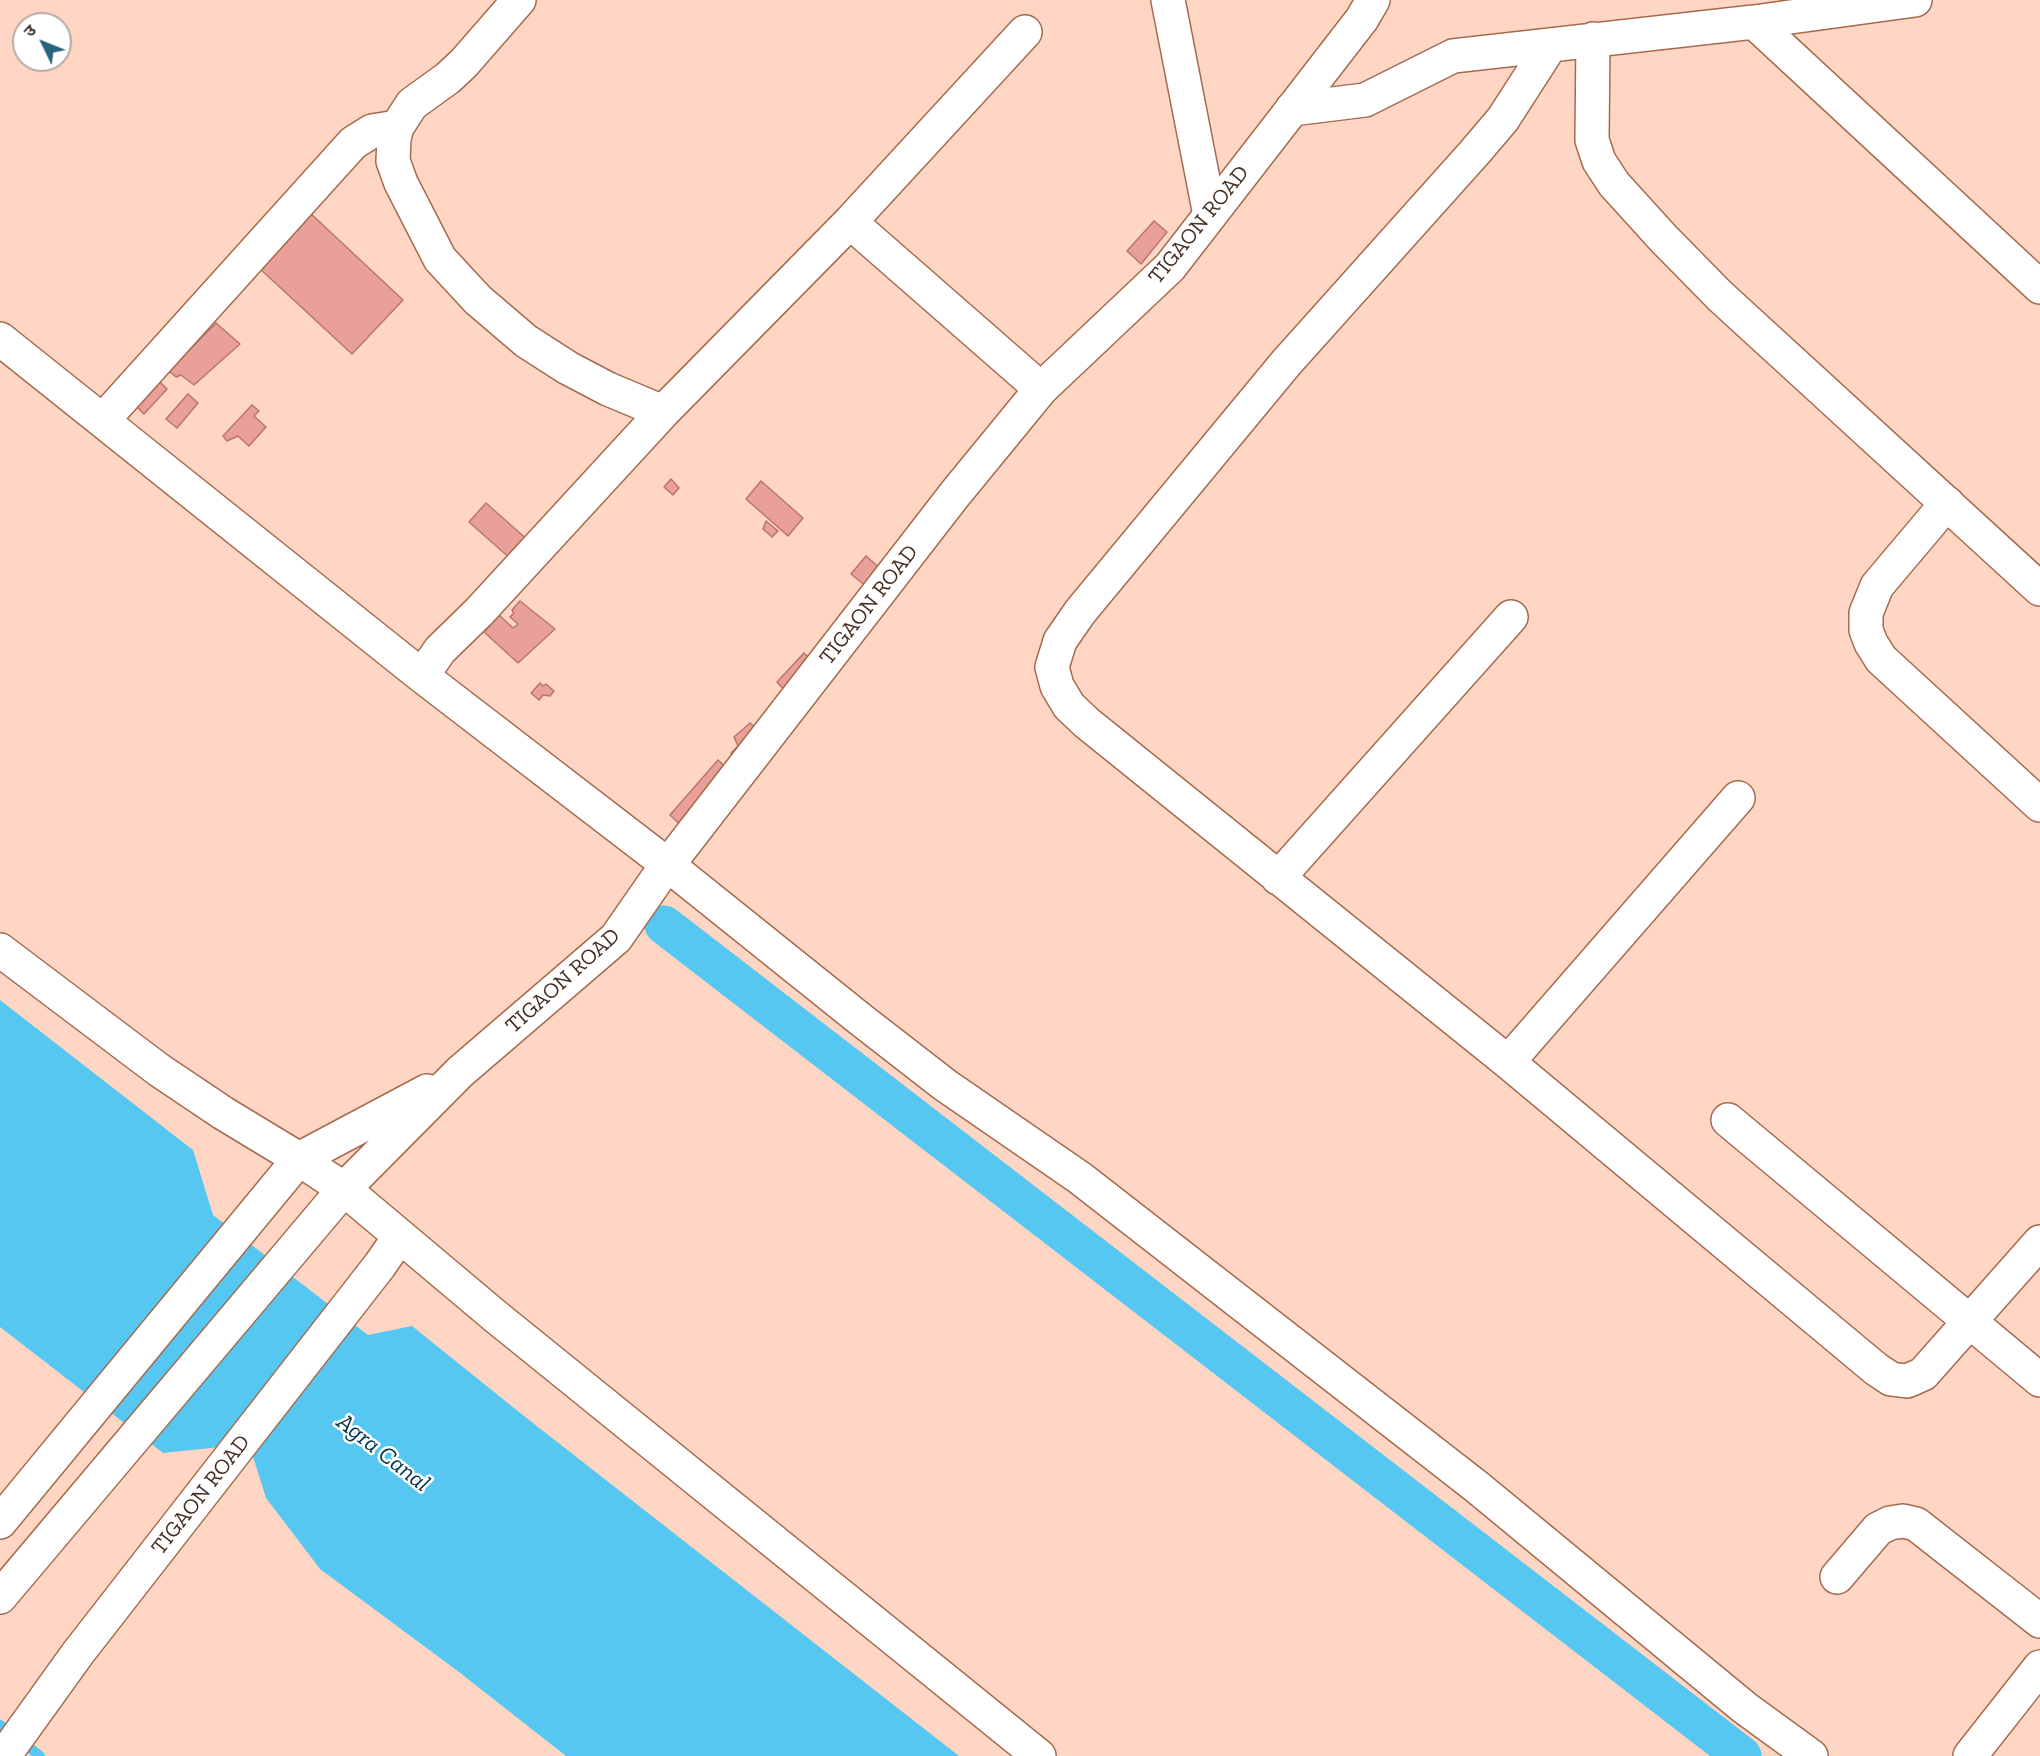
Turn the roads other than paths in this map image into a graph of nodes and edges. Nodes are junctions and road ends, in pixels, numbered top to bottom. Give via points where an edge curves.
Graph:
1 (519, 0) edge
2 (1168, 0) edge
3 (1373, 0) edge
4 (1915, 0) edge
5 (1778, 14) edge
6 (1025, 32) dead end
7 (1593, 39) junction
8 (1550, 46) junction
9 (1292, 109) junction
10 (397, 127) junction
11 (1210, 215) junction
12 (850, 222) junction
13 (2040, 287) edge
14 (0, 339) edge
15 (1041, 389) junction
16 (663, 412) junction
17 (103, 420) junction
18 (1947, 503) junction
19 (2040, 589) edge
20 (1511, 617) dead end
21 (422, 675) junction
22 (1738, 798) dead end
23 (2040, 805) edge
24 (663, 872) junction
25 (1278, 878) junction
26 (0, 950) edge
27 (1508, 1062) junction
28 (460, 1072) junction
29 (1728, 1120) dead end
30 (293, 1166) junction
31 (337, 1198) junction
32 (400, 1236) junction
33 (2040, 1242) edge
34 (1971, 1320) junction
35 (2040, 1380) edge
36 (0, 1522) edge
37 (1837, 1577) dead end
38 (0, 1597) edge
39 (2040, 1621) edge
40 (2040, 1667) edge
41 (4, 1756) edge
42 (1039, 1756) edge
43 (1811, 1756) edge
44 (1970, 1756) edge

1 - 10 street via 464,63 412,104
2 - 11 street
3 - 9 street, TIGAON ROAD via 1362,20
4 - 5 street
5 - 7 street
5 - 13 street
6 - 12 street
7 - 8 street
7 - 18 street via 1592,140 1599,161 1614,184 1720,296
8 - 9 street via 1453,56 1365,100
8 - 25 street via 1496,127 1286,363 1060,641 1052,667 1057,687 1069,706
9 - 11 street, TIGAON ROAD
10 - 16 street via 393,161 401,183 440,259 478,300 526,341 568,368
10 - 17 street via 372,131 353,143
11 - 15 street, TIGAON ROAD via 1170,267
12 - 15 street
12 - 16 street
14 - 17 street
15 - 24 street, TIGAON ROAD via 955,494
16 - 21 street via 440,650
17 - 21 street
18 - 19 street
18 - 23 street via 1877,586 1866,613 1866,630 1881,659
20 - 25 street
21 - 24 street
22 - 27 street
24 - 28 street, TIGAON ROAD via 616,938
24 - 43 street via 945,1085 1080,1178 1477,1487 1745,1708
25 - 27 street
26 - 30 street
27 - 34 street via 1891,1379 1907,1381 1923,1374
28 - 30 street
28 - 31 street, TIGAON ROAD
29 - 34 street
30 - 31 street
30 - 36 street
31 - 32 street
31 - 38 street, TIGAON ROAD
32 - 41 street, TIGAON ROAD via 78,1653
32 - 42 street
33 - 34 street
34 - 35 street
37 - 39 street via 1878,1530 1903,1521 1916,1524
40 - 44 street

